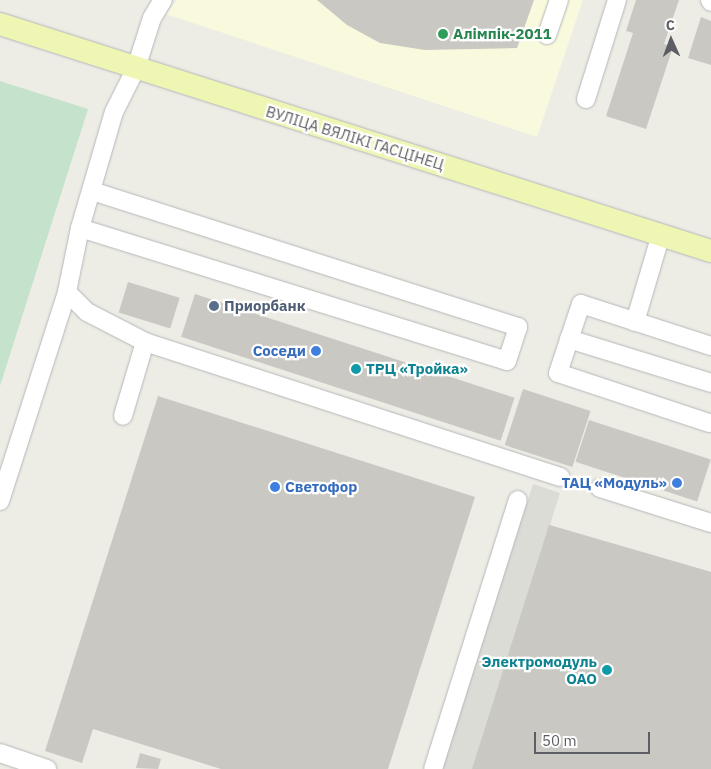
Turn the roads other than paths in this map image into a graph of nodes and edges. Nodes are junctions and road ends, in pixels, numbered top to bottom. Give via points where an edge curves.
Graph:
1 (163, 0) edge
2 (559, 0) edge
3 (617, 0) edge
4 (0, 24) edge
5 (547, 35) dead end
6 (136, 68) junction
7 (586, 98) dead end
8 (91, 191) junction
9 (80, 228) junction
10 (661, 234) junction
11 (710, 254) edge
12 (67, 292) junction
13 (636, 322) junction
14 (569, 339) junction
15 (145, 342) junction
16 (711, 346) edge
17 (711, 383) edge
18 (123, 416) dead end
19 (710, 423) dead end
20 (560, 477) dead end
21 (600, 488) dead end
22 (518, 500) dead end
23 (0, 501) edge
24 (711, 523) edge
25 (0, 753) edge
26 (47, 769) edge
27 (433, 769) edge

1 - 6 lane via 152,18
2 - 5 lane
3 - 7 lane
4 - 6 main road, ВУЛІЦА ВЯЛІКІ ГАСЦІНЕЦ
6 - 8 lane via 114,112
6 - 10 main road, ВУЛІЦА ВЯЛІКІ ГАСЦІНЕЦ
8 - 9 lane
8 - 9 lane via 518,327 507,362
9 - 12 lane
10 - 11 main road, ВУЛІЦА ВЯЛІКІ ГАСЦІНЕЦ
10 - 13 lane
12 - 15 lane via 87,312
12 - 23 lane
13 - 14 lane via 581,304
13 - 16 lane
14 - 17 lane
14 - 19 lane via 558,374
15 - 18 lane
15 - 20 lane
21 - 24 lane
22 - 27 lane
25 - 26 lane

